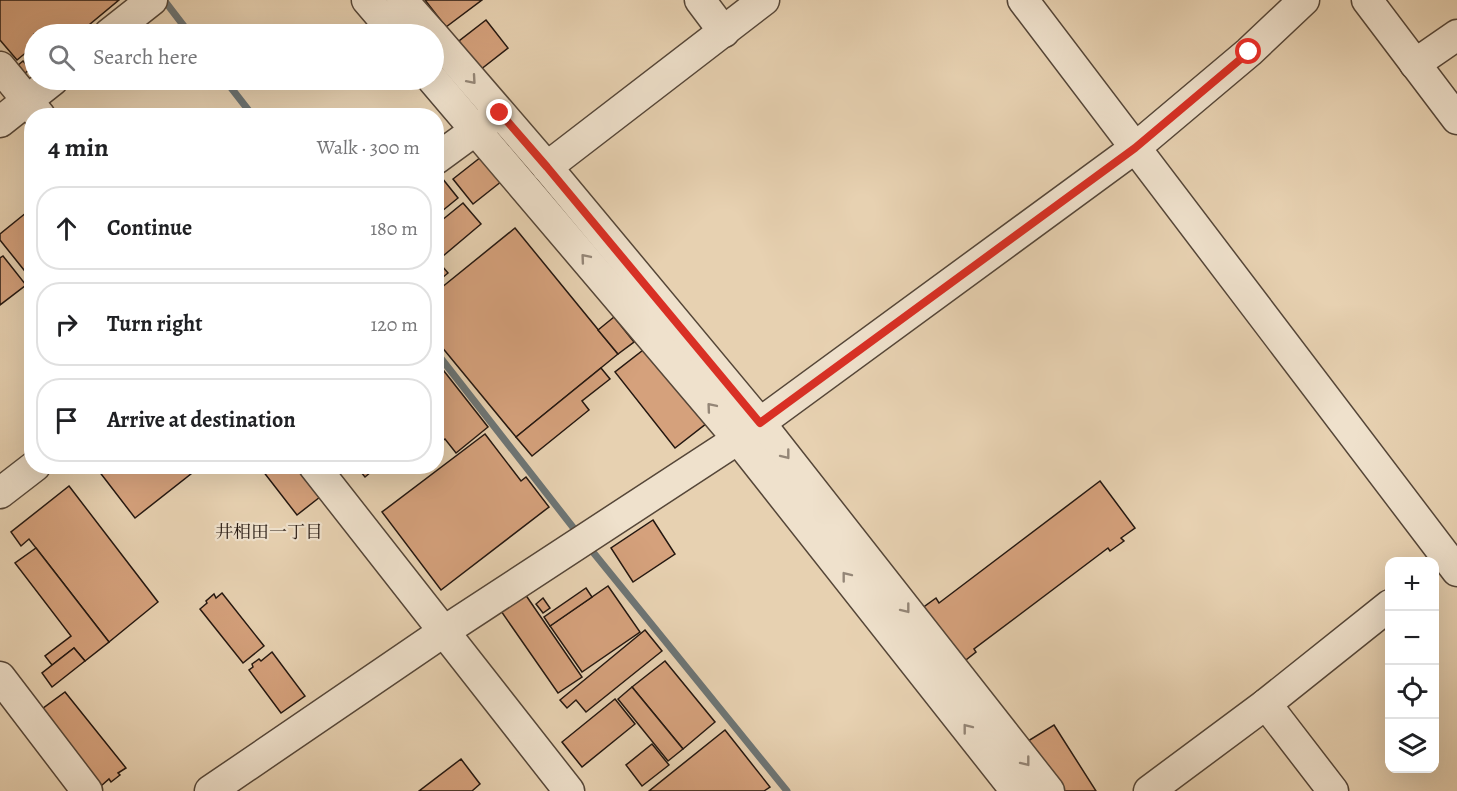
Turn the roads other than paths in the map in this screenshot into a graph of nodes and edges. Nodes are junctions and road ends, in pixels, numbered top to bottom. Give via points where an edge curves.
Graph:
1 (152, 0) edge
2 (367, 0) edge
3 (402, 0) edge
4 (700, 0) edge
5 (764, 0) edge
6 (1023, 0) edge
7 (1304, 0) edge
8 (1367, 0) edge
9 (122, 24) edge
10 (387, 24) edge
11 (423, 24) edge
12 (724, 32) junction
13 (1457, 35) edge
14 (444, 48) edge
15 (1415, 64) junction
16 (0, 67) edge
17 (46, 90) edge
18 (441, 90) edge
19 (34, 108) edge
20 (24, 112) edge
21 (500, 113) junction
22 (1457, 119) edge
23 (0, 122) edge
24 (475, 130) junction
25 (1135, 148) junction
26 (444, 153) edge
27 (547, 167) junction
28 (749, 431) junction
29 (25, 474) edge
30 (320, 474) edge
31 (0, 493) edge
32 (1449, 563) edge
33 (1385, 608) edge
34 (443, 632) junction
35 (0, 677) edge
36 (1266, 704) junction
37 (87, 791) edge
38 (210, 791) edge
39 (569, 791) edge
40 (1016, 791) edge
41 (1049, 791) edge
42 (1149, 791) edge
43 (1333, 791) edge

1 - 9 street
2 - 10 street
3 - 11 street
4 - 12 street
5 - 12 street
6 - 25 street
7 - 25 street
8 - 15 street
12 - 27 street
13 - 15 street
14 -> 21 street
15 - 22 street
16 - 19 street
17 - 19 street
18 - 24 street
20 - 23 street
21 - 24 street
21 - 27 street
24 - 26 street
28 -> 24 street
25 - 28 street
25 - 32 street
27 - 28 street
28 - 34 street
40 -> 28 street
28 -> 41 street
29 - 31 street
30 - 34 street
33 - 36 street
34 - 38 street
34 - 39 street
35 - 37 street
36 - 42 street
36 - 43 street

